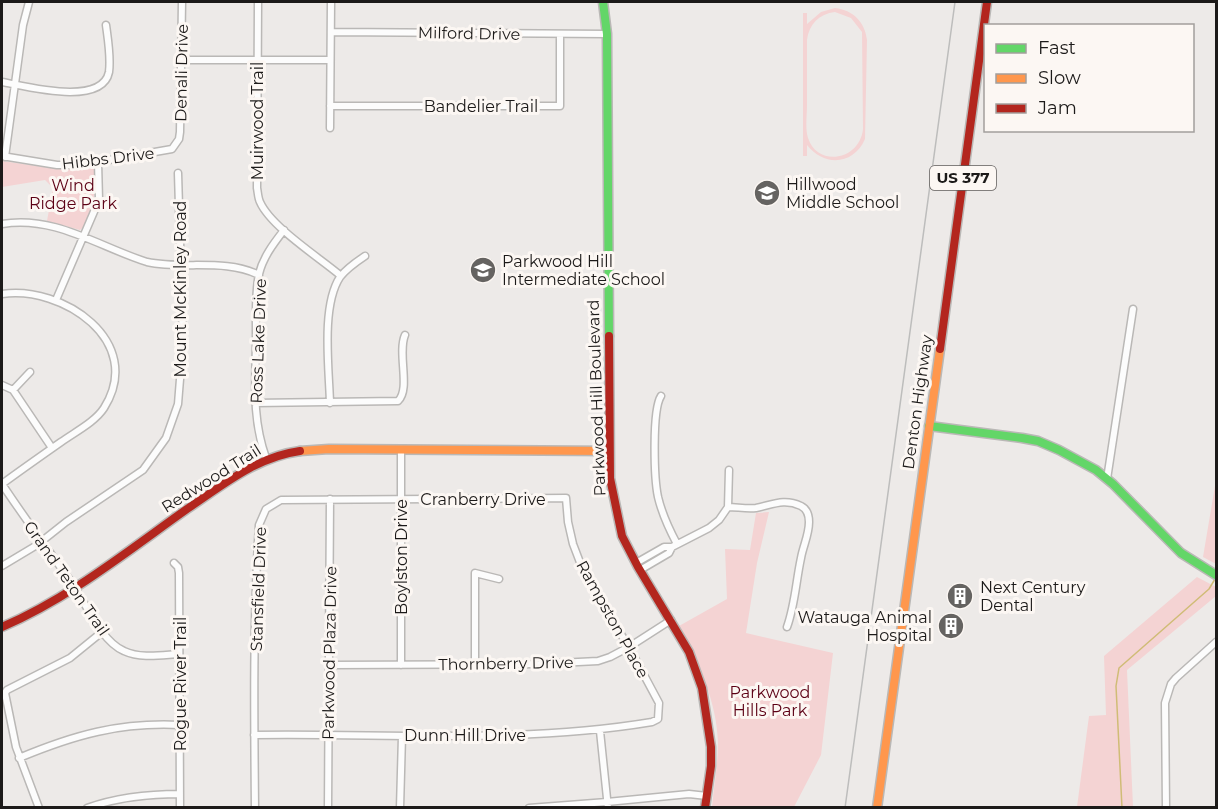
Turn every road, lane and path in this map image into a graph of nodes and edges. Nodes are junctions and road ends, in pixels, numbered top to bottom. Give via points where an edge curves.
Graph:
1 (29, 2) edge
2 (182, 2) edge
3 (258, 2) edge
4 (331, 2) edge
5 (603, 2) edge
6 (987, 2) edge
7 (106, 25) dead end
8 (331, 32) junction
9 (560, 34) junction
10 (607, 34) junction
11 (182, 60) junction
12 (258, 60) junction
13 (330, 60) junction
14 (2, 82) edge
15 (14, 84) junction
16 (330, 106) junction
17 (330, 128) dead end
18 (176, 144) joint
19 (3, 156) edge
20 (98, 162) junction
21 (178, 173) dead end
22 (2, 224) edge
23 (284, 230) junction
24 (84, 236) junction
25 (365, 256) dead end
26 (181, 266) junction
27 (259, 275) junction
28 (341, 276) junction
29 (2, 294) edge
30 (56, 300) junction
31 (1133, 309) dead end
32 (405, 335) dead end
33 (30, 372) dead end
34 (2, 385) edge
35 (13, 390) junction
36 (661, 396) dead end
37 (330, 403) junction
38 (255, 404) junction
39 (929, 426) junction
40 (52, 448) junction
41 (401, 450) junction
42 (609, 451) junction
43 (266, 458) junction
44 (729, 470) dead end
45 (1107, 479) junction
46 (2, 484) edge
47 (566, 498) joint
48 (330, 499) junction
49 (401, 499) junction
50 (728, 507) junction
51 (42, 542) junction
52 (674, 545) junction
53 (174, 563) dead end
54 (2, 566) edge
55 (638, 566) junction
56 (1216, 575) edge
57 (499, 579) dead end
58 (74, 587) junction
59 (671, 620) junction
60 (2, 627) edge
61 (787, 627) dead end
62 (102, 632) junction
63 (1216, 642) edge
64 (629, 647) junction
65 (179, 654) junction
66 (330, 665) junction
67 (401, 665) junction
68 (475, 665) junction
69 (660, 704) joint
70 (180, 725) junction
71 (600, 731) junction
72 (328, 734) junction
73 (254, 735) junction
74 (402, 736) junction
75 (20, 758) junction
76 (180, 794) junction
77 (707, 796) junction
78 (608, 805) edge
79 (39, 807) edge
80 (87, 807) edge
81 (180, 807) edge
82 (255, 807) edge
83 (328, 807) edge
84 (400, 807) edge
85 (529, 807) edge
86 (705, 807) edge
87 (877, 807) edge
88 (1166, 807) edge

1 - 15 street
2 - 11 street, Denali Drive
3 - 12 street, Muirwood Trail
4 - 8 street
5 - 10 street, Parkwood Hill Boulevard
6 - 39 street, Denton Highway / US 377
7 - 15 street via 108,73 96,88 65,92
8 - 9 street, Milford Drive
8 - 13 street
9 - 10 street, Milford Drive
9 - 16 street, Bandelier Trail via 560,106
10 - 42 street, Parkwood Hill Boulevard
11 - 12 street
11 - 18 street, Denali Drive via 180,132
12 - 13 street
12 - 23 street, Muirwood Trail via 257,188 260,202
13 - 16 street
14 - 15 street
15 - 19 street
16 - 17 street
18 - 20 street, Hibbs Drive via 172,149
19 - 20 street, Hibbs Drive via 57,165
20 - 24 street via 99,200
21 - 26 street, Mount McKinley Road
22 - 24 street via 50,225
23 - 27 street, Ross Lake Drive via 268,252
23 - 28 street, Muirwood Trail
24 - 26 street via 147,262
24 - 30 street
25 - 28 street
26 - 27 street via 230,267
26 - 51 street, Mount McKinley Road via 183,342 178,404 170,440 143,470
27 - 38 street, Ross Lake Drive
28 - 37 street via 329,315
29 - 30 street
30 - 40 street via 97,327 113,356 115,374 102,411
31 - 45 street
32 - 37 street via 400,399
33 - 35 street
34 - 35 street
35 - 40 street
36 - 52 street via 656,408 658,494
37 - 38 street
38 - 43 street, Ross Lake Drive via 257,429
39 - 45 street via 1038,441
39 - 87 street, Denton Highway / US 377
40 - 46 street
41 - 42 street, Redwood Trail
41 - 43 street, Redwood Trail via 312,450
41 - 49 street, Boylston Drive
42 - 55 street, Parkwood Hill Boulevard via 615,511 622,536
43 - 58 street, Redwood Trail
44 - 50 street
45 - 56 street via 1181,553
46 - 51 street, Grand Teton Trail
47 - 49 street, Cranberry Drive
47 - 64 street, Rampston Place via 568,522 581,565
48 - 49 street, Stansfield Drive
48 - 66 street, Parkwood Plaza Drive
48 - 73 street, Stansfield Drive via 281,500 261,516
49 - 67 street, Boylston Drive
50 - 52 street via 709,528
50 - 61 street via 782,502 798,505 808,513 808,535
51 - 54 street, Mount McKinley Road
51 - 58 street, Grand Teton Trail
52 - 55 street via 664,547
53 - 65 street, Rogue River Trail via 179,573
55 - 59 street, Parkwood Hill Boulevard
57 - 68 street via 474,573
58 - 60 street, Redwood Trail
58 - 62 street, Grand Teton Trail
59 - 64 street, Thornberry Drive
59 - 77 street, Parkwood Hill Boulevard via 689,652 706,704 711,747
62 - 65 street, Grand Teton Trail via 123,651 138,655
62 - 75 street via 70,658 7,690
63 - 88 street via 1176,678 1165,703
64 - 68 street, Thornberry Drive via 598,661
64 - 69 street, Rampston Place
65 - 70 street, Rogue River Trail
66 - 67 street, Thornberry Drive
66 - 72 street, Parkwood Plaza Drive
67 - 68 street, Thornberry Drive
69 - 71 street, Dunn Hill Drive via 658,719 652,722
70 - 75 street via 139,725 90,733
70 - 76 street, Rogue River Trail
71 - 74 street, Dunn Hill Drive via 504,737
71 - 78 street
72 - 73 street, Dunn Hill Drive
72 - 74 street, Dunn Hill Drive
72 - 83 street, Parkwood Plaza Drive
73 - 82 street, Stansfield Drive
74 - 84 street
75 - 79 street
76 - 80 street via 143,794
76 - 81 street, Rogue River Trail
77 - 78 street via 689,794
77 - 86 street, Parkwood Hill Boulevard
78 - 85 street

